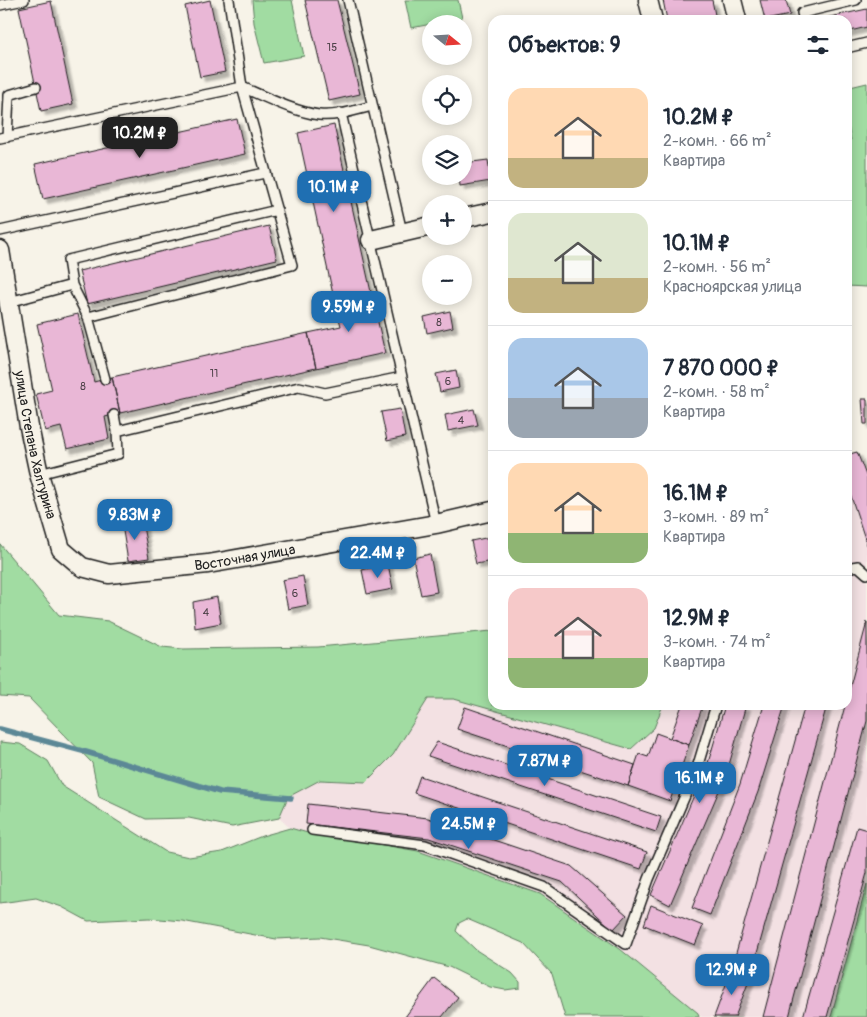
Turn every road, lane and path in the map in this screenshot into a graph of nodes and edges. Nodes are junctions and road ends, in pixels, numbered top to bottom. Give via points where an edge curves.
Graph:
1 (24, 0) edge
2 (229, 0) edge
3 (348, 0) edge
4 (648, 0) edge
5 (732, 0) edge
6 (856, 0) edge
7 (0, 5) edge
8 (652, 15) edge
9 (736, 15) edge
10 (803, 15) edge
11 (867, 43) edge
12 (852, 47) edge
13 (36, 87) dead end
14 (242, 87) junction
15 (372, 106) junction
16 (340, 113) junction
17 (4, 138) edge
18 (265, 173) junction
19 (277, 210) junction
20 (488, 213) edge
21 (472, 216) edge
22 (422, 228) edge
23 (0, 231) edge
24 (402, 232) junction
25 (371, 240) junction
26 (0, 250) edge
27 (72, 285) junction
28 (9, 302) junction
29 (88, 317) junction
30 (402, 377) junction
31 (105, 379) dead end
32 (114, 415) dead end
33 (117, 431) junction
34 (40, 474) junction
35 (488, 512) edge
36 (436, 524) junction
37 (61, 549) joint
38 (852, 567) edge
39 (867, 574) edge
40 (714, 710) edge
41 (312, 830) dead end

1 - 7 lane
2 - 14 lane
3 - 15 lane
4 - 8 street
5 - 9 street
6 - 10 lane
11 - 12 lane
13 - 17 lane via 9,95
14 - 16 lane via 319,115
14 - 17 lane
14 - 18 lane
15 - 16 lane
15 - 24 lane
16 - 25 lane
18 - 19 lane
18 - 23 lane
19 - 27 lane via 68,260
19 - 29 lane via 292,265
20 - 21 street
22 - 24 street
24 - 25 street
25 - 30 lane
26 - 28 street, улица Степана Халтурина
27 - 28 lane
27 - 29 lane
28 - 34 street, улица Степана Халтурина
29 - 31 lane
30 - 33 lane via 326,393 299,387
30 - 36 lane
32 - 33 lane
33 - 34 lane via 118,454
34 - 37 street, улица Степана Халтурина
35 - 36 street, Восточная улица
36 - 37 street, Восточная улица via 208,564 109,574 82,567
38 - 39 lane via 858,566
40 - 41 lane via 697,768 649,879 626,944 544,887 426,845

